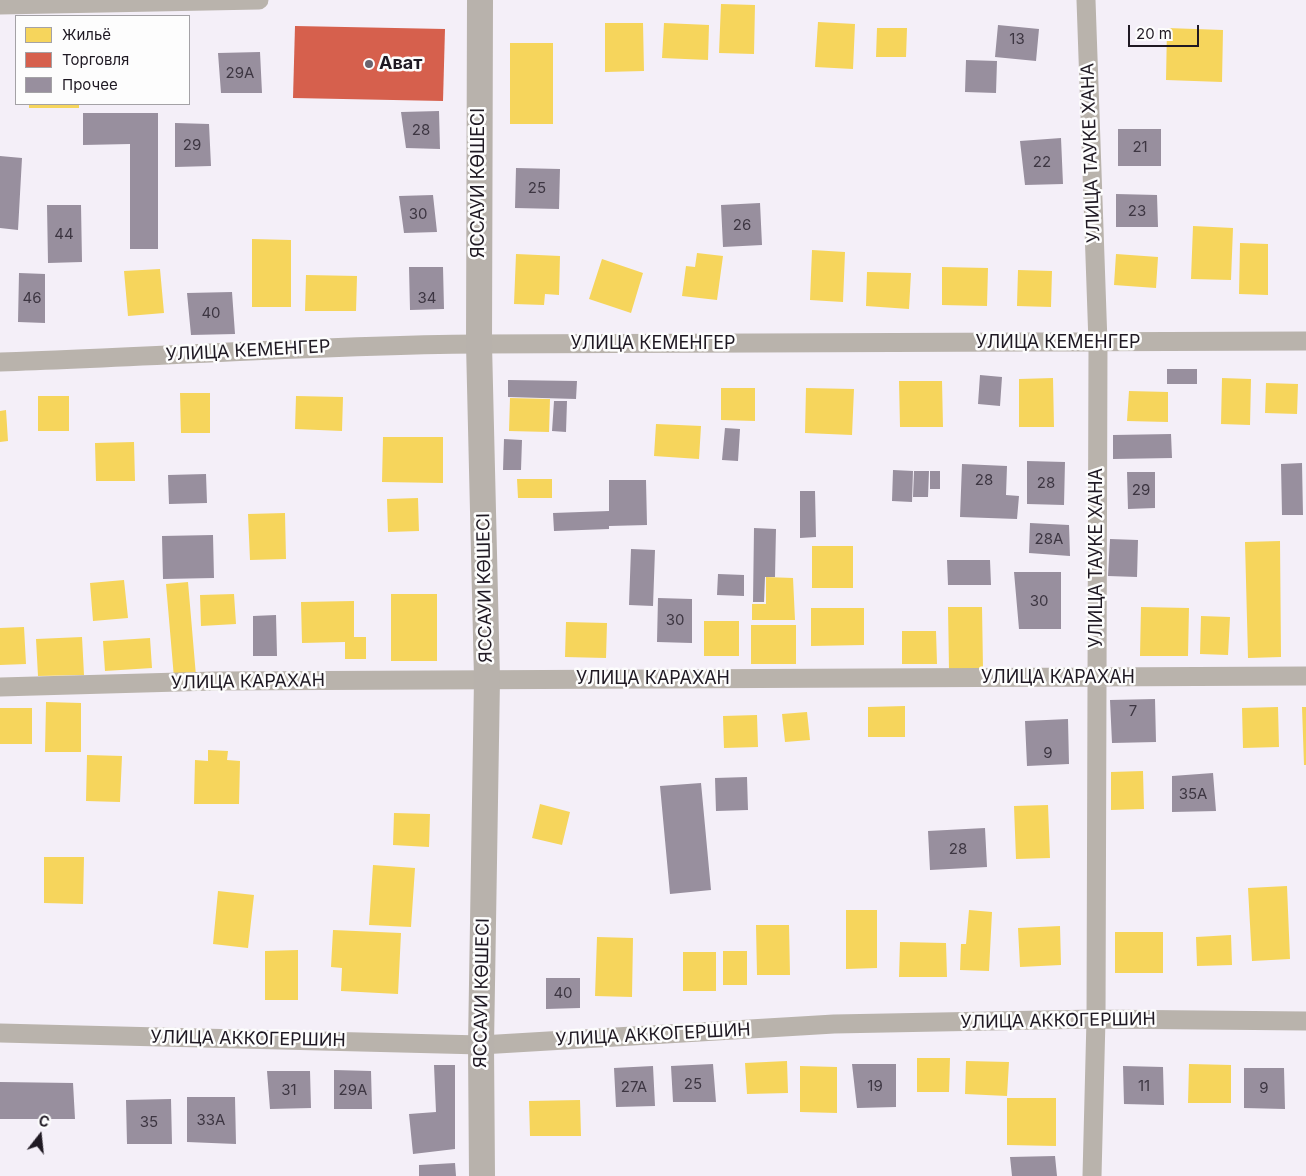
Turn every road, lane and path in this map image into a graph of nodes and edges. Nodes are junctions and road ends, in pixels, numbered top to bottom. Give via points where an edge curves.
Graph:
1 (259, 0) edge
2 (480, 0) edge
3 (1086, 0) edge
4 (0, 5) edge
5 (1306, 341) edge
6 (1098, 343) junction
7 (479, 344) junction
8 (0, 362) edge
9 (1306, 676) edge
10 (1096, 678) junction
11 (487, 679) junction
12 (0, 687) edge
13 (1096, 1019) junction
14 (1306, 1021) edge
15 (0, 1033) edge
16 (481, 1045) junction
17 (482, 1176) edge
18 (1092, 1176) edge

1 - 4 street
2 - 7 main road, ЯССАУИ КӨШЕСІ
3 - 6 street, УЛИЦА ТАУКЕ ХАНА
5 - 6 street, УЛИЦА КЕМЕНГЕР
6 - 7 street, УЛИЦА КЕМЕНГЕР
6 - 10 street, УЛИЦА ТАУКЕ ХАНА
7 - 8 street, УЛИЦА КЕМЕНГЕР via 327,347
7 - 11 main road, ЯССАУИ КӨШЕСІ
9 - 10 street, УЛИЦА КАРАХАН
10 - 11 street, УЛИЦА КАРАХАН
10 - 13 street, УЛИЦА ТАУКЕ ХАНА
11 - 12 street, УЛИЦА КАРАХАН
11 - 16 main road, ЯССАУИ КӨШЕСІ
13 - 14 street, УЛИЦА АККОГЕРШИН
13 - 16 street, УЛИЦА АККОГЕРШИН via 834,1024
13 - 18 street, УЛИЦА ТАУКЕ ХАНА
15 - 16 street, УЛИЦА АККОГЕРШИН
16 - 17 main road, ЯССАУИ КӨШЕСІ

